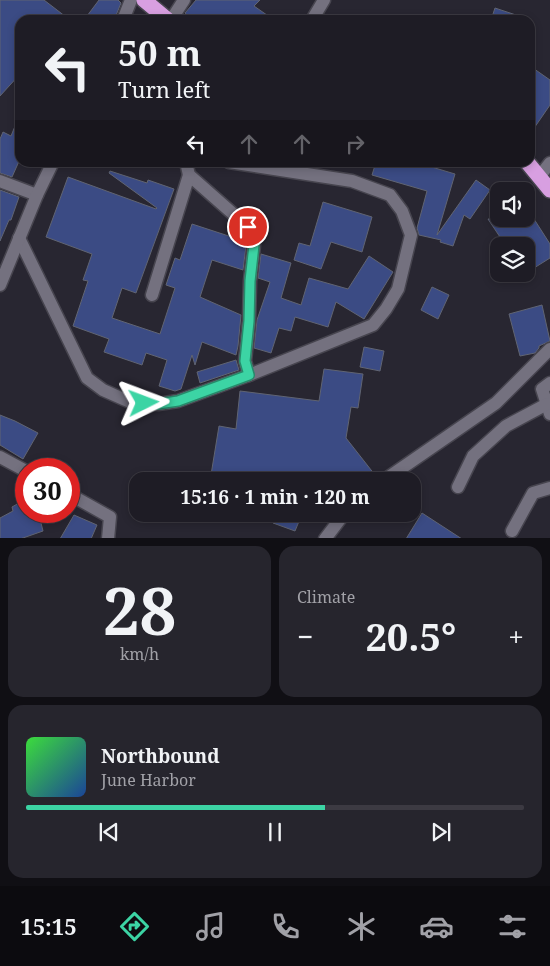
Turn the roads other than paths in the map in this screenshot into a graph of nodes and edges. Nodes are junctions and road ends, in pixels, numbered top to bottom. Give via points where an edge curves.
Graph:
1 (132, 0) edge
2 (144, 0) edge
3 (184, 0) edge
4 (324, 0) edge
5 (125, 15) edge
6 (164, 15) edge
7 (174, 15) edge
8 (315, 15) edge
9 (550, 163) edge
10 (51, 167) edge
11 (261, 167) edge
12 (532, 167) edge
13 (187, 169) edge
14 (540, 176) junction
15 (0, 181) edge
16 (550, 190) edge
17 (37, 195) junction
18 (19, 238) junction
19 (0, 285) edge
20 (152, 295) dead end
21 (550, 349) edge
22 (249, 375) junction
23 (550, 383) edge
24 (548, 409) edge
25 (0, 456) edge
26 (15, 465) edge
27 (396, 472) edge
28 (458, 487) dead end
29 (550, 488) edge
30 (80, 500) edge
31 (338, 522) edge
32 (512, 531) dead end
33 (108, 538) edge
34 (326, 538) edge

1 - 5 street
2 - 6 highway
3 - 7 street
4 - 8 street
9 - 14 street
10 - 17 street
11 - 22 street via 352,181 390,195 402,211 411,235 398,289 373,325
12 - 14 highway
13 - 20 street
13 - 22 street via 248,227 254,245 245,361
14 - 16 highway
15 - 17 street
17 - 18 street
18 - 19 street
18 - 22 street via 87,378 104,390 130,402 158,404 178,401
21 - 27 street via 496,403
23 - 24 street via 542,389
24 - 28 street via 506,426 473,456
25 - 26 street
29 - 32 street via 533,493
30 - 33 street via 110,517
31 - 34 street

